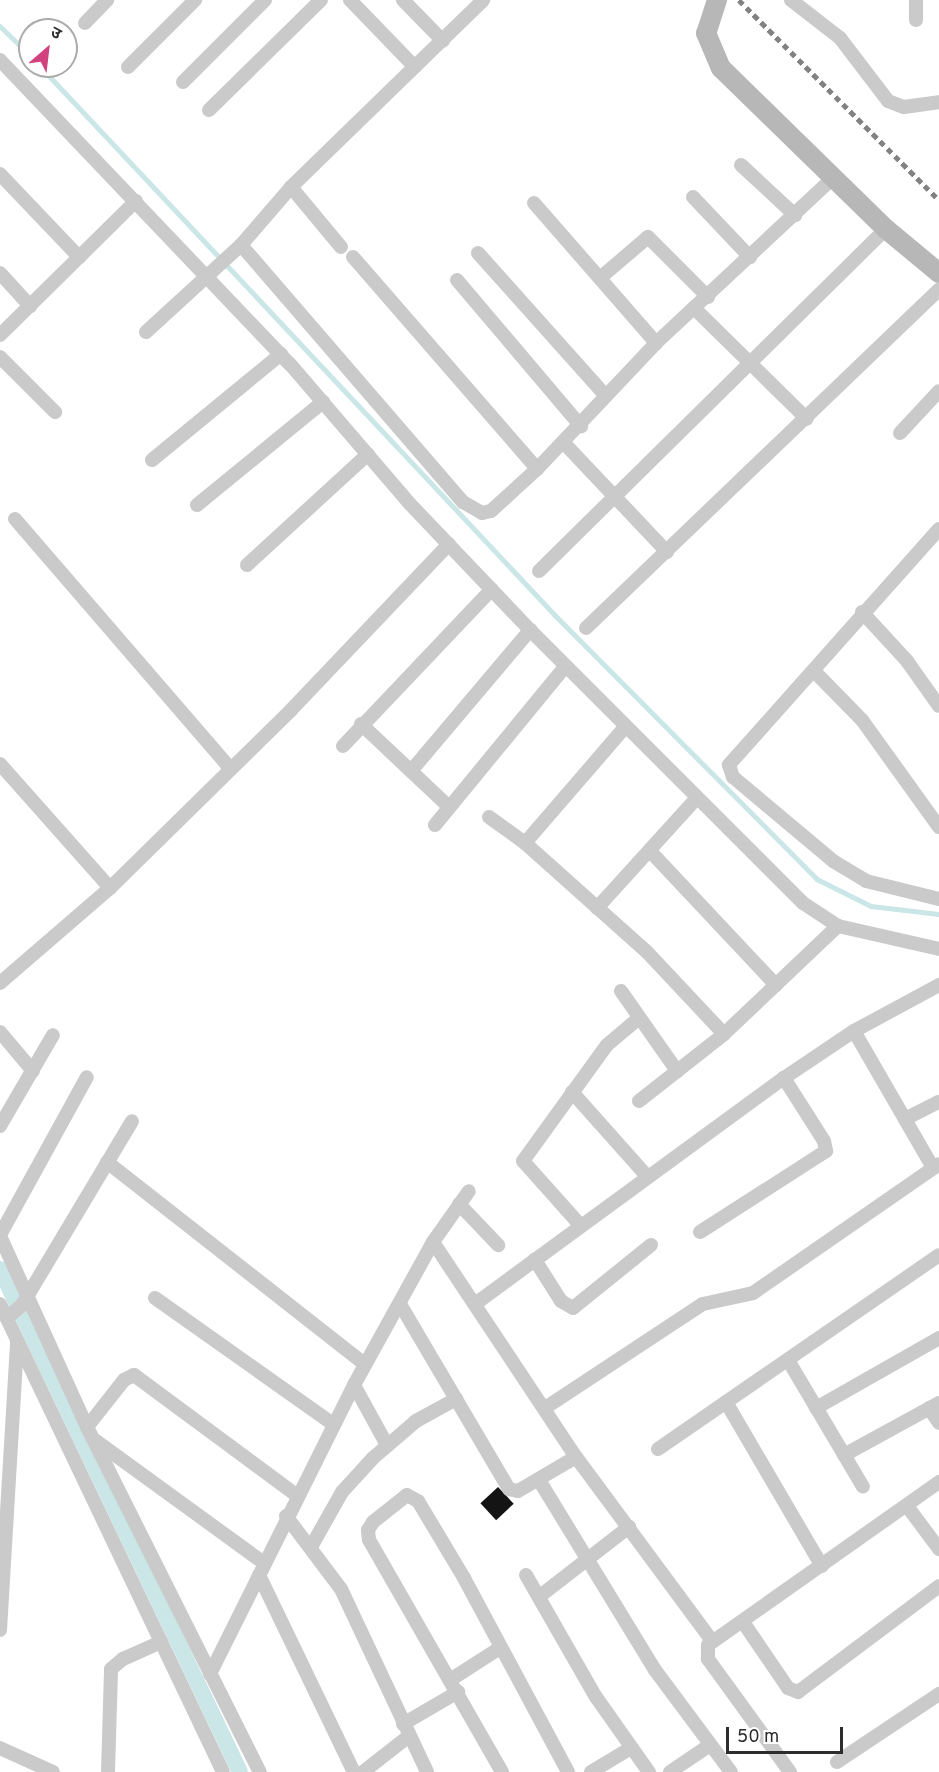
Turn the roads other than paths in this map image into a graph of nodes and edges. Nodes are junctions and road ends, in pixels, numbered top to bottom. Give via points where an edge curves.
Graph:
1 (107, 0) edge
2 (195, 0) edge
3 (265, 0) edge
4 (321, 0) edge
5 (350, 0) edge
6 (403, 0) edge
7 (483, 0) edge
8 (791, 0) edge
9 (916, 0) edge
10 (713, 1) edge
11 (916, 20) dead end
12 (84, 23) dead end
13 (443, 41) junction
14 (0, 60) edge
15 (128, 67) dead end
16 (415, 67) junction
17 (183, 82) dead end
18 (939, 102) edge
19 (209, 110) dead end
20 (741, 165) dead end
21 (0, 174) edge
22 (833, 178) junction
23 (291, 188) junction
24 (693, 197) dead end
25 (136, 201) junction
26 (534, 203) dead end
27 (795, 215) junction
28 (886, 229) junction
29 (241, 245) junction
30 (341, 247) dead end
31 (478, 253) dead end
32 (79, 257) junction
33 (352, 257) dead end
34 (750, 257) junction
35 (0, 273) edge
36 (939, 273) edge
37 (208, 277) junction
38 (600, 278) junction
39 (457, 280) dead end
40 (939, 289) edge
41 (708, 297) junction
42 (30, 306) junction
43 (694, 308) junction
44 (146, 332) dead end
45 (0, 335) edge
46 (656, 344) junction
47 (281, 354) junction
48 (0, 357) edge
49 (752, 363) junction
50 (939, 391) edge
51 (606, 396) junction
52 (323, 402) junction
53 (54, 412) dead end
54 (807, 419) junction
55 (581, 426) junction
56 (900, 433) dead end
57 (564, 443) junction
58 (368, 454) junction
59 (152, 460) dead end
60 (537, 469) junction
61 (613, 497) junction
62 (196, 505) dead end
63 (15, 519) dead end
64 (939, 529) edge
65 (449, 544) junction
66 (667, 552) junction
67 (247, 565) dead end
68 (539, 571) dead end
69 (492, 589) junction
70 (862, 612) junction
71 (586, 628) dead end
72 (530, 630) junction
73 (565, 667) junction
74 (814, 671) junction
75 (939, 706) edge
76 (361, 724) junction
77 (625, 727) junction
78 (343, 746) dead end
79 (0, 764) edge
80 (231, 769) junction
81 (411, 771) junction
82 (696, 799) junction
83 (449, 807) junction
84 (489, 817) dead end
85 (435, 825) dead end
86 (939, 827) edge
87 (525, 843) junction
88 (650, 851) junction
89 (110, 888) junction
90 (939, 899) edge
91 (597, 908) junction
92 (838, 926) junction
93 (939, 949) edge
94 (0, 983) edge
95 (776, 985) junction
96 (939, 985) edge
97 (621, 992) dead end
98 (639, 1018) junction
99 (854, 1031) junction
100 (0, 1032) edge
101 (724, 1034) junction
102 (53, 1035) dead end
103 (33, 1071) junction
104 (677, 1071) junction
105 (87, 1077) dead end
106 (784, 1078) junction
107 (572, 1092) junction
108 (639, 1101) dead end
109 (939, 1102) edge
110 (905, 1119) junction
111 (132, 1121) dead end
112 (0, 1126) edge
113 (107, 1162) junction
114 (936, 1166) edge
115 (646, 1175) junction
116 (469, 1191) dead end
117 (459, 1204) junction
118 (581, 1226) junction
119 (700, 1232) dead end
120 (0, 1235) edge
121 (433, 1242) junction
122 (498, 1245) dead end
123 (651, 1245) dead end
124 (939, 1255) edge
125 (535, 1260) junction
126 (155, 1298) dead end
127 (0, 1304) edge
128 (400, 1304) junction
129 (475, 1304) junction
130 (18, 1308) junction
131 (939, 1338) edge
132 (17, 1339) junction
133 (788, 1360) junction
134 (365, 1364) junction
135 (354, 1385) junction
136 (456, 1399) junction
137 (726, 1402) junction
138 (934, 1406) edge
139 (545, 1408) junction
140 (816, 1408) junction
141 (939, 1423) edge
142 (333, 1424) junction
143 (87, 1427) junction
144 (95, 1440) junction
145 (387, 1444) junction
146 (658, 1449) dead end
147 (844, 1455) junction
148 (576, 1457) junction
149 (539, 1480) junction
150 (939, 1482) edge
151 (863, 1487) dead end
152 (296, 1495) junction
153 (907, 1506) junction
154 (286, 1516) junction
155 (629, 1527) junction
156 (311, 1547) junction
157 (939, 1549) edge
158 (1, 1553) edge
159 (590, 1559) junction
160 (822, 1566) junction
161 (262, 1569) junction
162 (526, 1575) dead end
163 (939, 1586) edge
164 (540, 1596) junction
165 (743, 1622) junction
166 (0, 1629) edge
167 (712, 1641) junction
168 (162, 1642) junction
169 (500, 1648) junction
170 (210, 1674) junction
171 (454, 1686) junction
172 (939, 1694) edge
173 (406, 1730) junction
174 (710, 1745) junction
175 (0, 1748) edge
176 (631, 1748) junction
177 (837, 1762) dead end
178 (53, 1772) edge
179 (108, 1772) edge
180 (223, 1772) edge
181 (260, 1772) edge
182 (354, 1772) edge
183 (363, 1772) edge
184 (427, 1772) edge
185 (502, 1772) edge
186 (568, 1772) edge
187 (591, 1772) edge
188 (649, 1772) edge
189 (670, 1772) edge
190 (731, 1772) edge
191 (790, 1772) edge

1 - 12 street
2 - 15 street
3 - 17 street
4 - 19 street
5 - 16 street
6 - 13 street
7 - 13 street
8 - 18 street via 840,38 888,101 904,107
9 - 11 street
10 - 22 street via 706,33 721,68
13 - 16 street
14 - 25 street
16 - 23 street
20 - 27 street
21 - 32 street
22 - 27 street
22 - 28 street
23 - 29 street
23 - 30 street
24 - 34 street
25 - 32 street
25 - 37 street
26 - 38 street
27 - 34 street
28 - 36 street
28 - 49 street
29 - 37 street
29 - 60 street via 471,508 491,511
31 - 51 street
32 - 42 street
33 - 60 street
34 - 41 street
35 - 42 street
37 - 44 street
37 - 47 street
38 - 41 street via 648,237
38 - 46 street
39 - 55 street
40 - 54 street
41 - 43 street
42 - 45 street
43 - 46 street
43 - 49 street
46 - 51 street
47 - 52 street
47 - 59 street
48 - 53 street
49 - 54 street
49 - 61 street
50 - 56 street
51 - 55 street
52 - 58 street
52 - 62 street
54 - 66 street
55 - 57 street
57 - 60 street
57 - 61 street
58 - 65 street
58 - 67 street
61 - 66 street
61 - 68 street
63 - 80 street
64 - 70 street
65 - 69 street
65 - 80 street
66 - 71 street
69 - 72 street
69 - 76 street
70 - 74 street
70 - 75 street via 907,661
72 - 73 street
72 - 81 street
73 - 77 street
73 - 83 street
74 - 86 street via 862,720
74 - 90 street via 733,758 729,771 833,861 866,881
76 - 78 street
76 - 81 street
77 - 82 street
77 - 87 street
79 - 89 street
80 - 89 street
81 - 83 street
82 - 88 street
82 - 92 street via 803,903
83 - 85 street
84 - 87 street
87 - 91 street
88 - 91 street
88 - 95 street
89 - 94 street
91 - 101 street via 647,952
92 - 93 street
92 - 95 street
95 - 101 street
96 - 99 street
97 - 98 street
98 - 104 street
98 - 107 street via 607,1045
99 - 106 street
99 - 110 street
100 - 103 street
101 - 104 street
102 - 103 street
103 - 112 street
104 - 108 street
105 - 120 street
106 - 115 street
106 - 119 street via 824,1141 826,1151
107 - 115 street
107 - 118 street via 523,1161
109 - 110 street
110 - 114 street
111 - 113 street
113 - 130 street
113 - 134 street
114 - 139 street via 753,1293 703,1304
115 - 118 street
116 - 117 street
117 - 121 street
117 - 122 street
118 - 125 street
120 - 130 street
121 - 128 street
121 - 129 street
123 - 125 street via 573,1308 561,1301
124 - 133 street
125 - 129 street
126 - 142 street
127 - 130 street
128 - 134 street
128 - 136 street
129 - 139 street
130 - 132 street
130 - 143 street
131 - 140 street
132 - 158 street
132 - 168 street
133 - 137 street
133 - 140 street
134 - 135 street
135 - 142 street
135 - 145 street
136 - 145 street via 416,1421
136 - 149 street via 509,1489 518,1491
137 - 146 street
137 - 160 street
138 - 141 street
138 - 147 street
139 - 148 street
140 - 147 street
142 - 152 street
143 - 144 street
143 - 152 street via 124,1380 134,1375
144 - 161 street
144 - 170 street
145 - 156 street via 342,1492
147 - 151 street
148 - 149 street
148 - 155 street
149 - 159 street
150 - 153 street
152 - 154 street
153 - 157 street
153 - 160 street
154 - 156 street
154 - 161 street
155 - 159 street
155 - 167 street
156 - 173 street via 340,1588
158 - 166 street
159 - 164 street
159 - 174 street via 655,1670
160 - 165 street
161 - 170 street
161 - 182 street
162 - 164 street
163 - 165 street via 794,1693
164 - 176 street via 585,1678
165 - 167 street
167 - 191 street via 706,1650 708,1659
168 - 179 street via 123,1659 111,1669
168 - 180 street
169 - 171 street
169 - 171 street via 418,1501 411,1495 403,1497 373,1522 368,1530 369,1540
169 - 186 street
170 - 181 street
171 - 173 street
171 - 185 street
172 - 177 street
173 - 183 street
173 - 184 street
174 - 189 street
174 - 190 street
175 - 178 street
176 - 187 street
176 - 188 street

